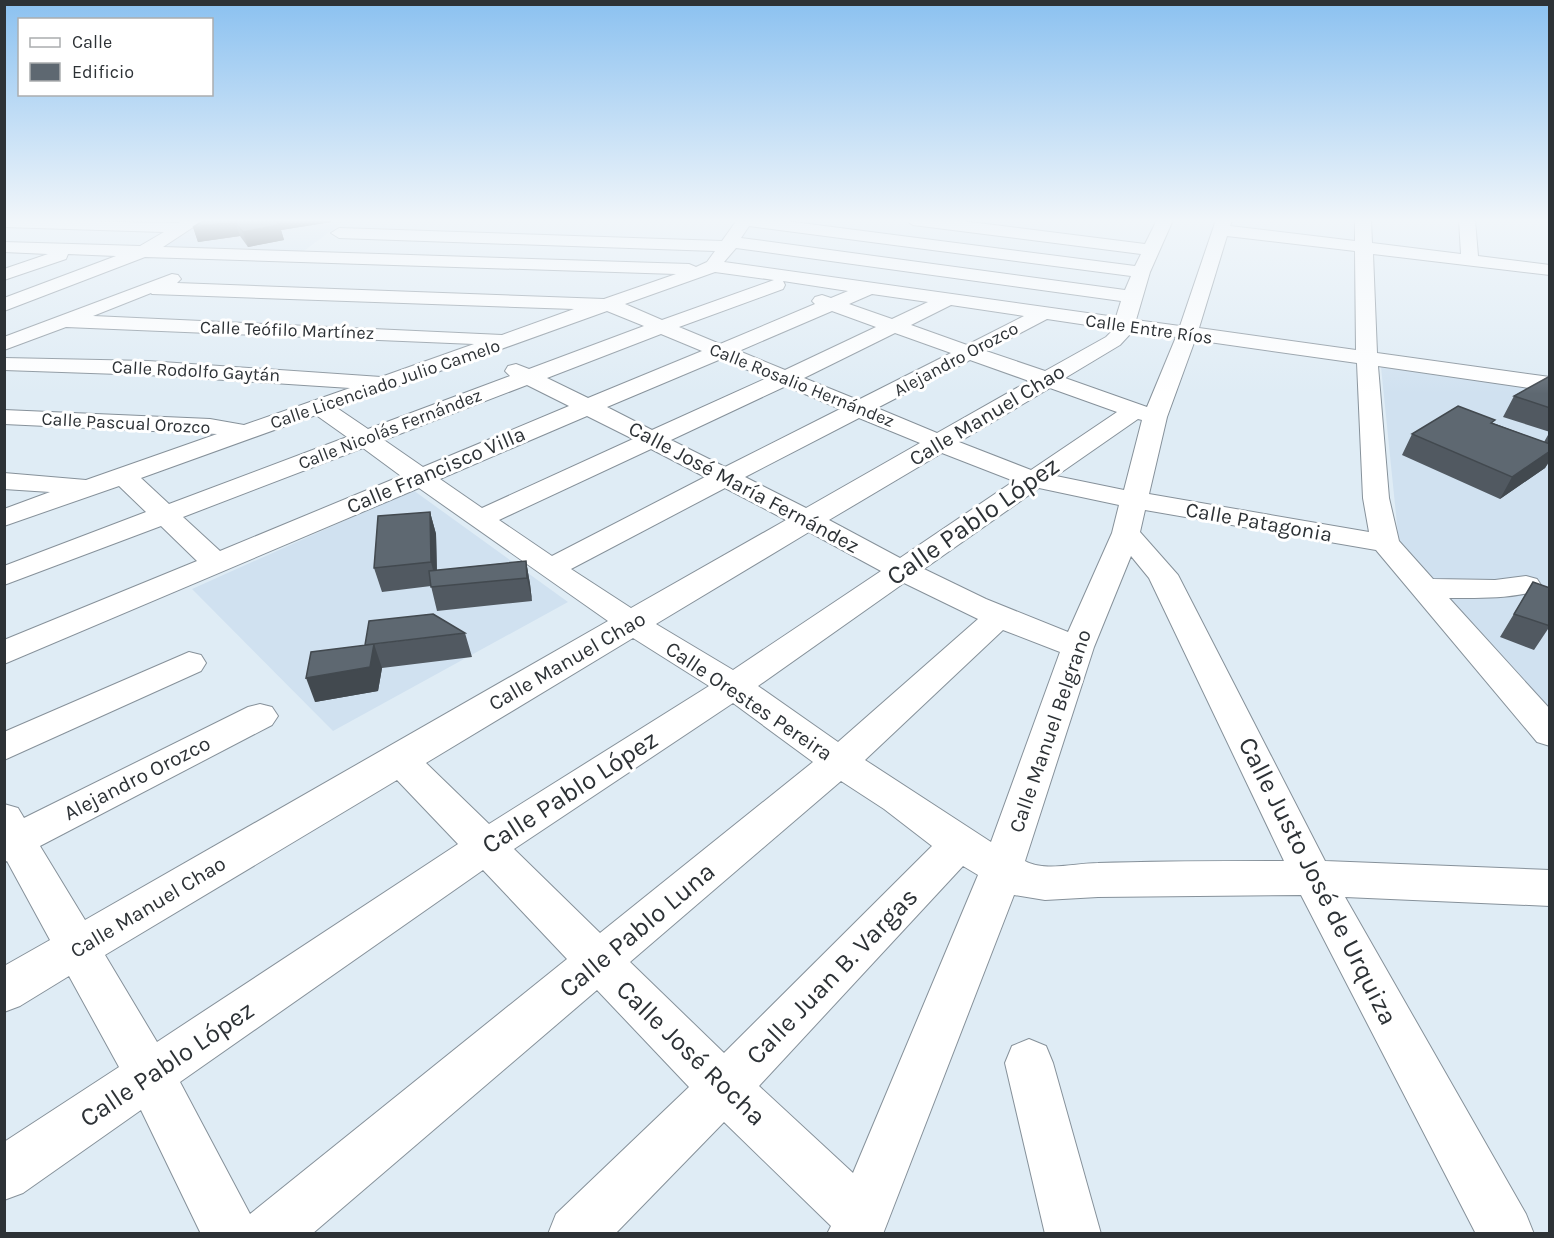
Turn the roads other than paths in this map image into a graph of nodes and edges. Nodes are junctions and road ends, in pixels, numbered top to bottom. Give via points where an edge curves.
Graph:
1 (75, 278) edge
2 (174, 278) edge
3 (683, 278) edge
4 (760, 278) edge
5 (969, 278) edge
6 (1139, 278) edge
7 (1205, 278) edge
8 (1364, 278) edge
9 (766, 279) junction
10 (152, 288) junction
11 (868, 289) junction
12 (947, 300) junction
13 (832, 304) junction
14 (4, 305) edge
15 (610, 305) junction
16 (1128, 311) junction
17 (1042, 314) junction
18 (63, 321) junction
19 (895, 326) junction
20 (660, 327) junction
21 (1187, 334) junction
22 (511, 339) junction
23 (4, 344) edge
24 (478, 352) junction
25 (721, 352) junction
26 (970, 352) junction
27 (1367, 359) junction
28 (4, 364) edge
29 (528, 377) junction
30 (786, 378) junction
31 (1047, 379) junction
32 (387, 384) junction
33 (1550, 384) edge
34 (587, 406) junction
35 (320, 407) junction
36 (861, 408) junction
37 (1145, 414) junction
38 (4, 417) edge
39 (248, 432) junction
40 (366, 438) junction
41 (655, 440) junction
42 (940, 443) junction
43 (422, 476) junction
44 (124, 477) junction
45 (723, 478) junction
46 (1032, 479) junction
47 (4, 481) edge
48 (91, 488) junction
49 (164, 516) junction
50 (1130, 517) junction
51 (4, 518) edge
52 (479, 519) junction
53 (808, 521) junction
54 (1385, 543) junction
55 (216, 564) junction
56 (550, 568) junction
57 (902, 570) junction
58 (4, 576) edge
59 (1526, 585) dead end
60 (1425, 588) junction
61 (998, 618) junction
62 (633, 624) junction
63 (1078, 647) junction
64 (4, 653) edge
65 (189, 663) dead end
66 (734, 686) junction
67 (260, 717) dead end
68 (1550, 734) edge
69 (4, 747) edge
70 (399, 759) junction
71 (839, 762) junction
72 (8, 835) edge
73 (959, 844) junction
74 (485, 847) junction
75 (1002, 870) junction
76 (1313, 878) junction
77 (1550, 888) edge
78 (79, 948) junction
79 (598, 962) junction
80 (4, 991) edge
81 (1029, 1063) dead end
82 (150, 1076) junction
83 (723, 1088) junction
84 (4, 1173) edge
85 (857, 1225) edge
86 (231, 1233) edge
87 (269, 1233) edge
88 (576, 1233) edge
89 (1073, 1233) edge
90 (1506, 1233) edge

1 - 14 street
2 - 10 street
3 - 15 street, Calle Licenciado Julio Camelo
4 - 9 street, Calle Entre Ríos
5 - 16 street
6 - 16 street
7 - 21 street, Calle Manuel Belgrano
8 - 27 street
9 - 11 street, Calle Entre Ríos
9 - 13 street
9 - 20 street, Calle Nicolás Fernández
10 - 15 street
10 - 18 street
11 - 12 street, Calle Entre Ríos
11 - 13 street, Calle Francisco Villa
12 - 17 street, Calle Entre Ríos
12 - 19 street
13 - 19 street
13 - 25 street, Calle Francisco Villa
15 - 20 street, Calle Rosalio Hernández
15 - 22 street, Calle Licenciado Julio Camelo
16 - 17 street, Calle Entre Ríos
16 - 21 street, Calle Entre Ríos
16 - 31 street, Calle Manuel Chao via 1124,330 1113,340
17 - 26 street, Alejandro Orozco
18 - 22 street, Calle Teófilo Martínez
18 - 23 street
19 - 26 street
19 - 30 street
20 - 25 street, Calle Rosalio Hernández
20 - 29 street, Calle Nicolás Fernández
21 - 27 street, Calle Entre Ríos
21 - 37 street, Calle Manuel Belgrano
22 - 24 street, Calle Licenciado Julio Camelo
24 - 29 street, Calle José María Fernández
24 - 32 street, Calle Licenciado Julio Camelo
25 - 30 street, Calle Rosalio Hernández
25 - 34 street, Calle Francisco Villa
26 - 31 street
26 - 36 street, Alejandro Orozco
27 - 33 street, Calle Entre Ríos
27 - 54 street via 1376,498
28 - 32 street, Calle Rodolfo Gaytán via 228,372
29 - 34 street, Calle José María Fernández
29 - 40 street, Calle Nicolás Fernández
30 - 36 street, Calle Rosalio Hernández
30 - 41 street
31 - 37 street
31 - 42 street, Calle Manuel Chao
32 - 35 street, Calle Licenciado Julio Camelo
34 - 41 street, Calle José María Fernández
34 - 43 street, Calle Francisco Villa
35 - 39 street, Calle Licenciado Julio Camelo
35 - 40 street, Calle Orestes Pereira
36 - 42 street, Calle Rosalio Hernández
36 - 45 street, Alejandro Orozco
37 - 46 street, Calle Pablo López
37 - 50 street, Calle Manuel Belgrano
38 - 39 street, Calle Pascual Orozco via 210,426
39 - 44 street, Calle Licenciado Julio Camelo
40 - 43 street, Calle Orestes Pereira
40 - 49 street, Calle Nicolás Fernández
41 - 45 street, Calle José María Fernández
41 - 52 street
42 - 46 street, Calle Rosalio Hernández
42 - 53 street, Calle Manuel Chao
43 - 52 street, Calle Orestes Pereira
43 - 55 street, Calle Francisco Villa
44 - 48 street, Calle Licenciado Julio Camelo
44 - 49 street
45 - 53 street, Calle José María Fernández
45 - 56 street, Alejandro Orozco
46 - 50 street, Calle Rosalio Hernández
46 - 57 street, Calle Pablo López
47 - 48 street
48 - 51 street, Calle Licenciado Julio Camelo
49 - 55 street
49 - 58 street, Calle Nicolás Fernández
50 - 54 street, Calle Patagonia
50 - 63 street, Calle Manuel Belgrano
50 - 76 street, Calle Justo José de Urquiza via 1163,575
52 - 56 street, Calle Orestes Pereira
53 - 57 street, Calle José María Fernández
53 - 62 street, Calle Manuel Chao
54 - 60 street
55 - 64 street, Calle Francisco Villa
56 - 62 street, Calle Orestes Pereira
57 - 61 street, Calle José María Fernández
57 - 66 street, Calle Pablo López
59 - 60 street via 1495,589
60 - 68 street
61 - 63 street, Calle José María Fernández
61 - 71 street, Calle Pablo Luna
62 - 66 street, Calle Orestes Pereira
62 - 70 street, Calle Manuel Chao
63 - 75 street, Calle Manuel Belgrano
65 - 69 street
66 - 71 street, Calle Orestes Pereira
66 - 74 street, Calle Pablo López
67 - 72 street, Alejandro Orozco
70 - 74 street, Calle José Rocha
70 - 78 street, Calle Manuel Chao
71 - 73 street, Calle Orestes Pereira
71 - 79 street, Calle Pablo Luna
72 - 78 street
73 - 75 street, Calle Orestes Pereira
73 - 83 street, Calle Juan B. Vargas
74 - 79 street, Calle José Rocha
74 - 82 street, Calle Pablo López
75 - 76 street, Calle Orestes Pereira via 1024,881 1045,883
75 - 85 street, Calle Manuel Belgrano
76 - 77 street, Calle Orestes Pereira
76 - 90 street, Calle Justo José de Urquiza
78 - 80 street, Calle Manuel Chao
78 - 82 street
79 - 83 street, Calle José Rocha
79 - 87 street, Calle Pablo Luna
81 - 89 street
82 - 84 street, Calle Pablo López
82 - 86 street
83 - 85 street, Calle José Rocha
83 - 88 street, Calle Juan B. Vargas

